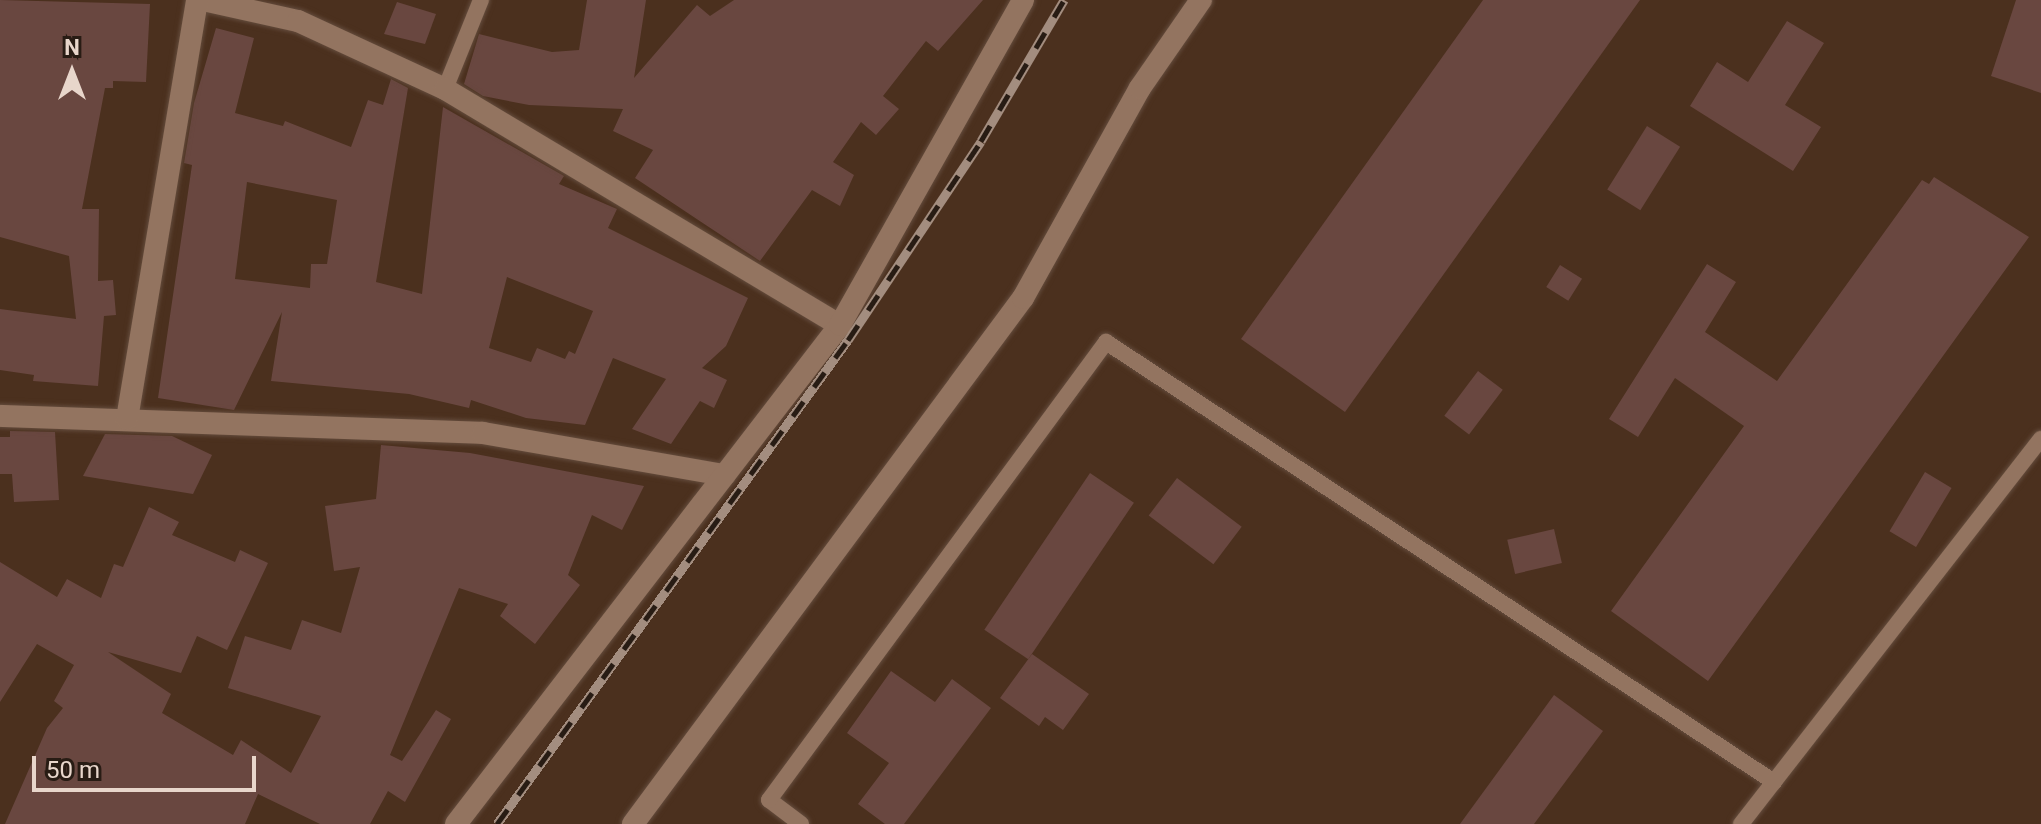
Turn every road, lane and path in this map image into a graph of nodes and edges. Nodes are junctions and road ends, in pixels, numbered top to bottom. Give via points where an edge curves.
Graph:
1 (197, 0) edge
2 (203, 0) edge
3 (481, 0) edge
4 (1023, 0) edge
5 (1201, 0) edge
6 (445, 89) junction
7 (840, 325) junction
8 (0, 416) edge
9 (127, 419) junction
10 (2041, 439) edge
11 (724, 475) junction
12 (1774, 782) junction
13 (456, 824) edge
14 (633, 824) edge
15 (801, 824) edge
16 (1741, 824) edge

1 - 9 street
2 - 6 street via 298,21
3 - 6 lane
4 - 7 street
5 - 14 street via 1140,88 1023,298
6 - 7 street
7 - 11 street
8 - 9 street
9 - 11 street via 483,433
10 - 12 lane
11 - 13 street
12 - 15 lane via 1106,342 769,800
12 - 16 lane

